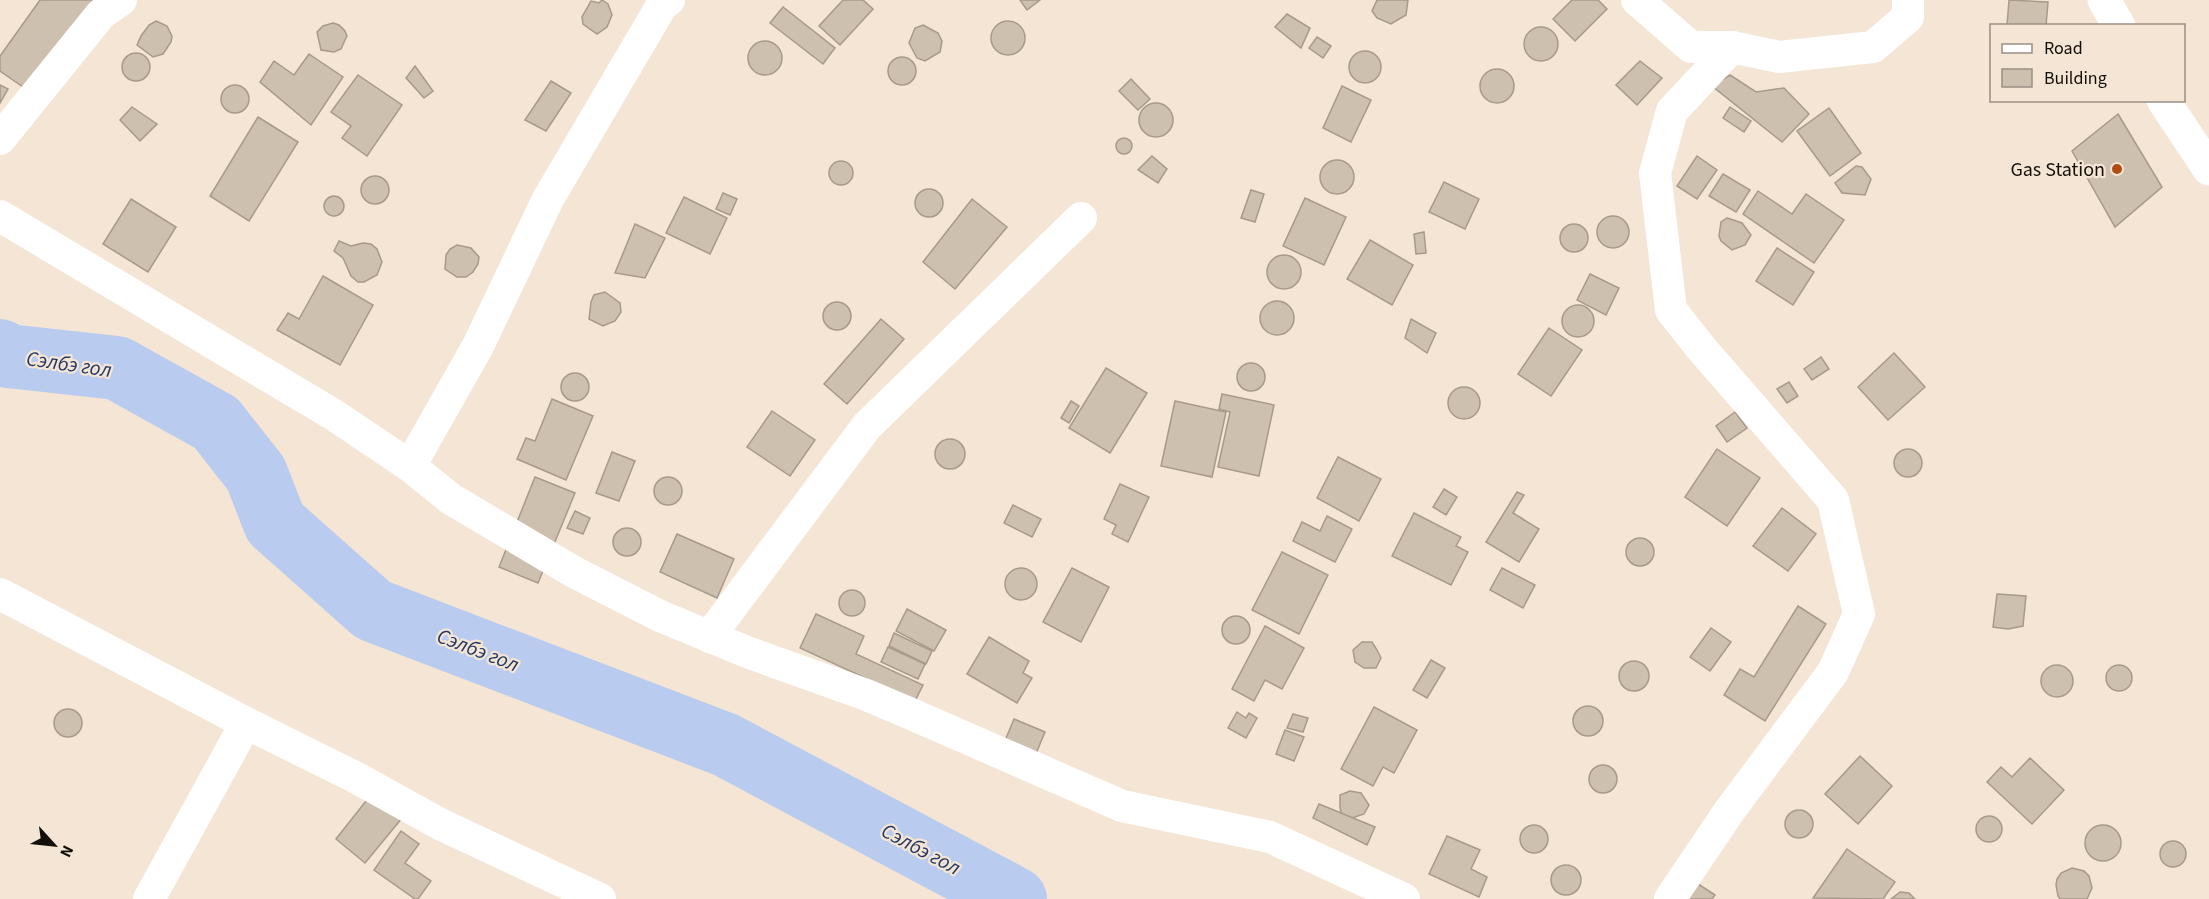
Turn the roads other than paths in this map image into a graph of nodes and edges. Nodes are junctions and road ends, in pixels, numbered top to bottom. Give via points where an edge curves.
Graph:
1 (121, 0) edge
2 (669, 0) edge
3 (1637, 0) edge
4 (1908, 0) edge
5 (2104, 0) edge
6 (2118, 24) edge
7 (1731, 47) junction
8 (2184, 122) edge
9 (0, 139) edge
10 (2209, 169) edge
11 (0, 216) edge
12 (1081, 218) dead end
13 (410, 466) junction
14 (0, 594) edge
15 (709, 637) junction
16 (246, 723) junction
17 (148, 899) edge
18 (600, 899) edge
19 (1404, 899) edge
20 (1670, 899) edge

1 - 9 street via 101,14
2 - 13 street via 662,5 548,199 478,346
3 - 7 street via 1691,47
4 - 7 street via 1908,17 1874,47 1779,57
5 - 6 main road
7 - 20 street via 1672,111 1655,173 1671,310 1833,500 1859,614 1833,672 1730,810
8 - 10 main road
11 - 13 street via 334,415
12 - 15 street via 867,426
13 - 15 street via 451,499 574,572
14 - 16 street
15 - 19 street via 909,712 1122,807 1270,837
16 - 17 street
16 - 18 street via 440,824

